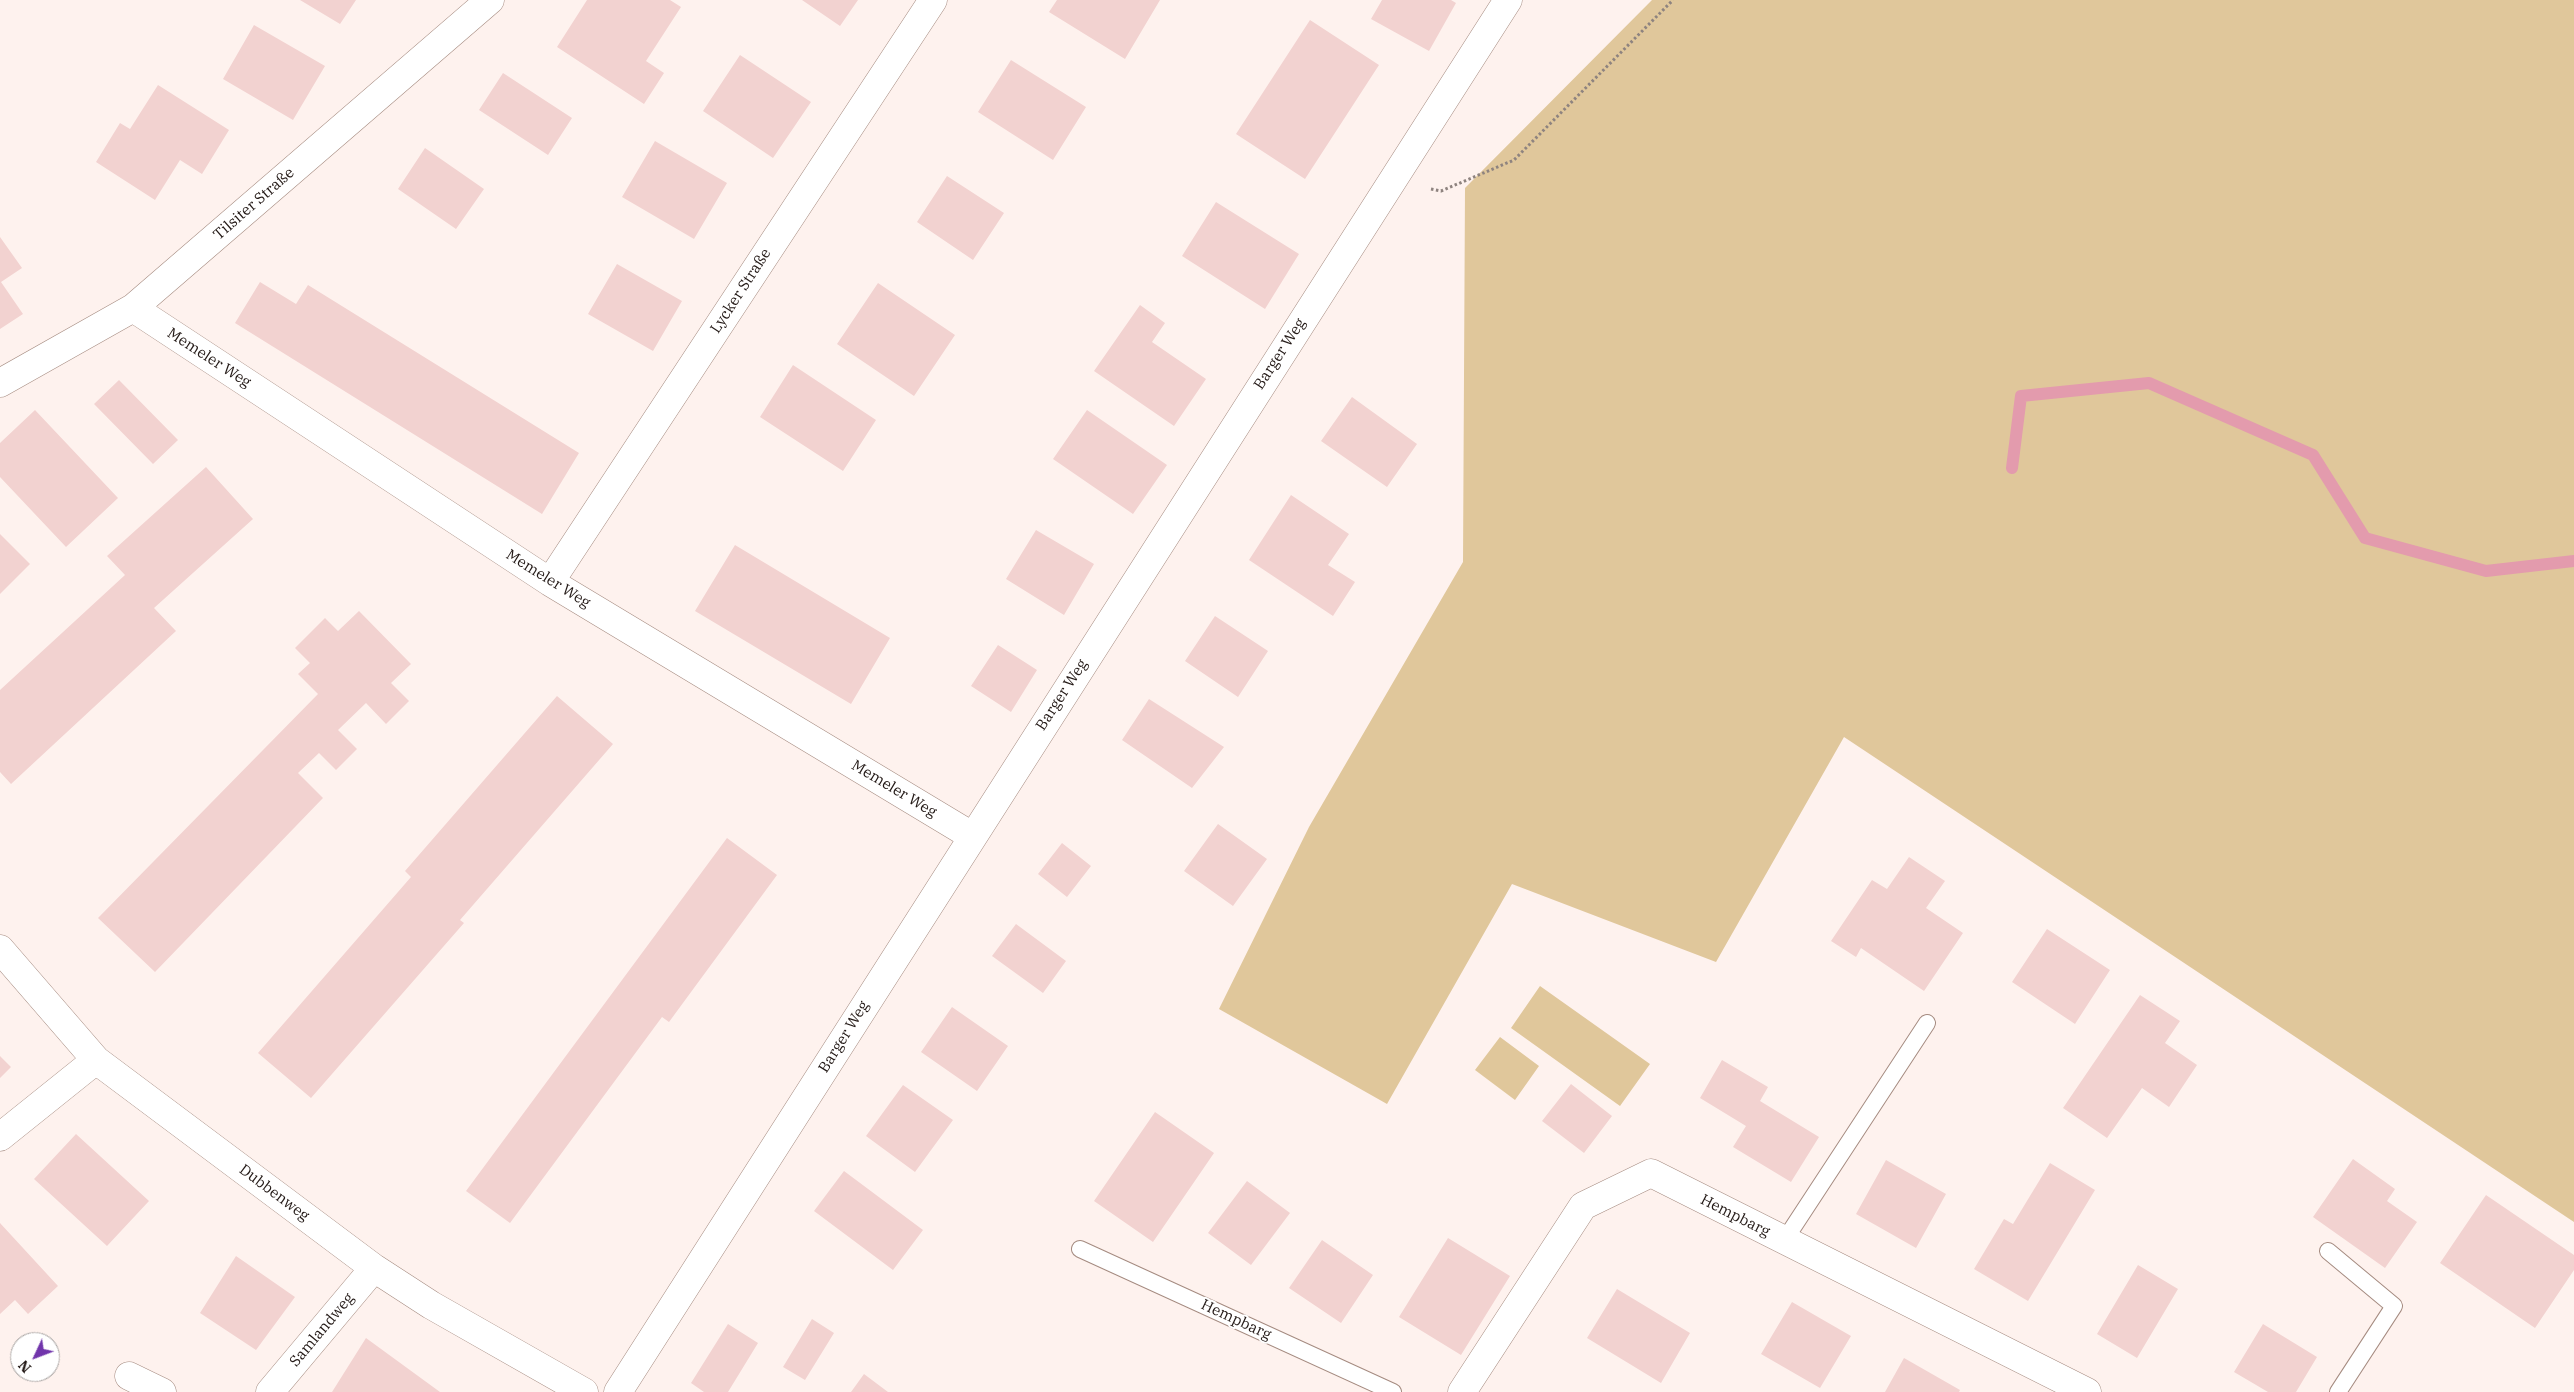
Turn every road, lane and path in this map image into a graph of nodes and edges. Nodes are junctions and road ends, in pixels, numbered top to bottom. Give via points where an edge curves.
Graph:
1 (490, 0) edge
2 (934, 0) edge
3 (1508, 0) edge
4 (1673, 0) edge
5 (1391, 180) junction
6 (133, 308) junction
7 (0, 383) edge
8 (550, 582) junction
9 (972, 836) junction
10 (0, 949) edge
11 (1927, 1023) dead end
12 (96, 1060) junction
13 (0, 1137) edge
14 (1784, 1241) junction
15 (1080, 1249) dead end
16 (2328, 1251) dead end
17 (374, 1268) junction
18 (129, 1376) dead end
19 (162, 1392) edge
20 (270, 1392) edge
21 (584, 1392) edge
22 (618, 1392) edge
23 (1392, 1392) edge
24 (1462, 1392) edge
25 (2087, 1392) edge
26 (2338, 1392) edge

1 - 6 street, Tilsiter Straße
2 - 8 street, Lycker Straße
3 - 5 street, Barger Weg
4 - 5 path via 1514,160 1440,191
5 - 9 street, Barger Weg
6 - 7 street, Tilsiter Straße
6 - 8 street, Memeler Weg
8 - 9 street, Memeler Weg
9 - 22 street, Barger Weg
10 - 12 street, Dubbenweg
11 - 14 lane
12 - 13 street
12 - 17 street, Dubbenweg
14 - 24 street, Hempbarg via 1652,1172 1583,1206
14 - 25 street, Hempbarg
15 - 23 lane, Hempbarg
16 - 26 lane via 2394,1306
17 - 20 street, Samlandweg
17 - 21 street, Dubbenweg via 509,1351
18 - 19 street

